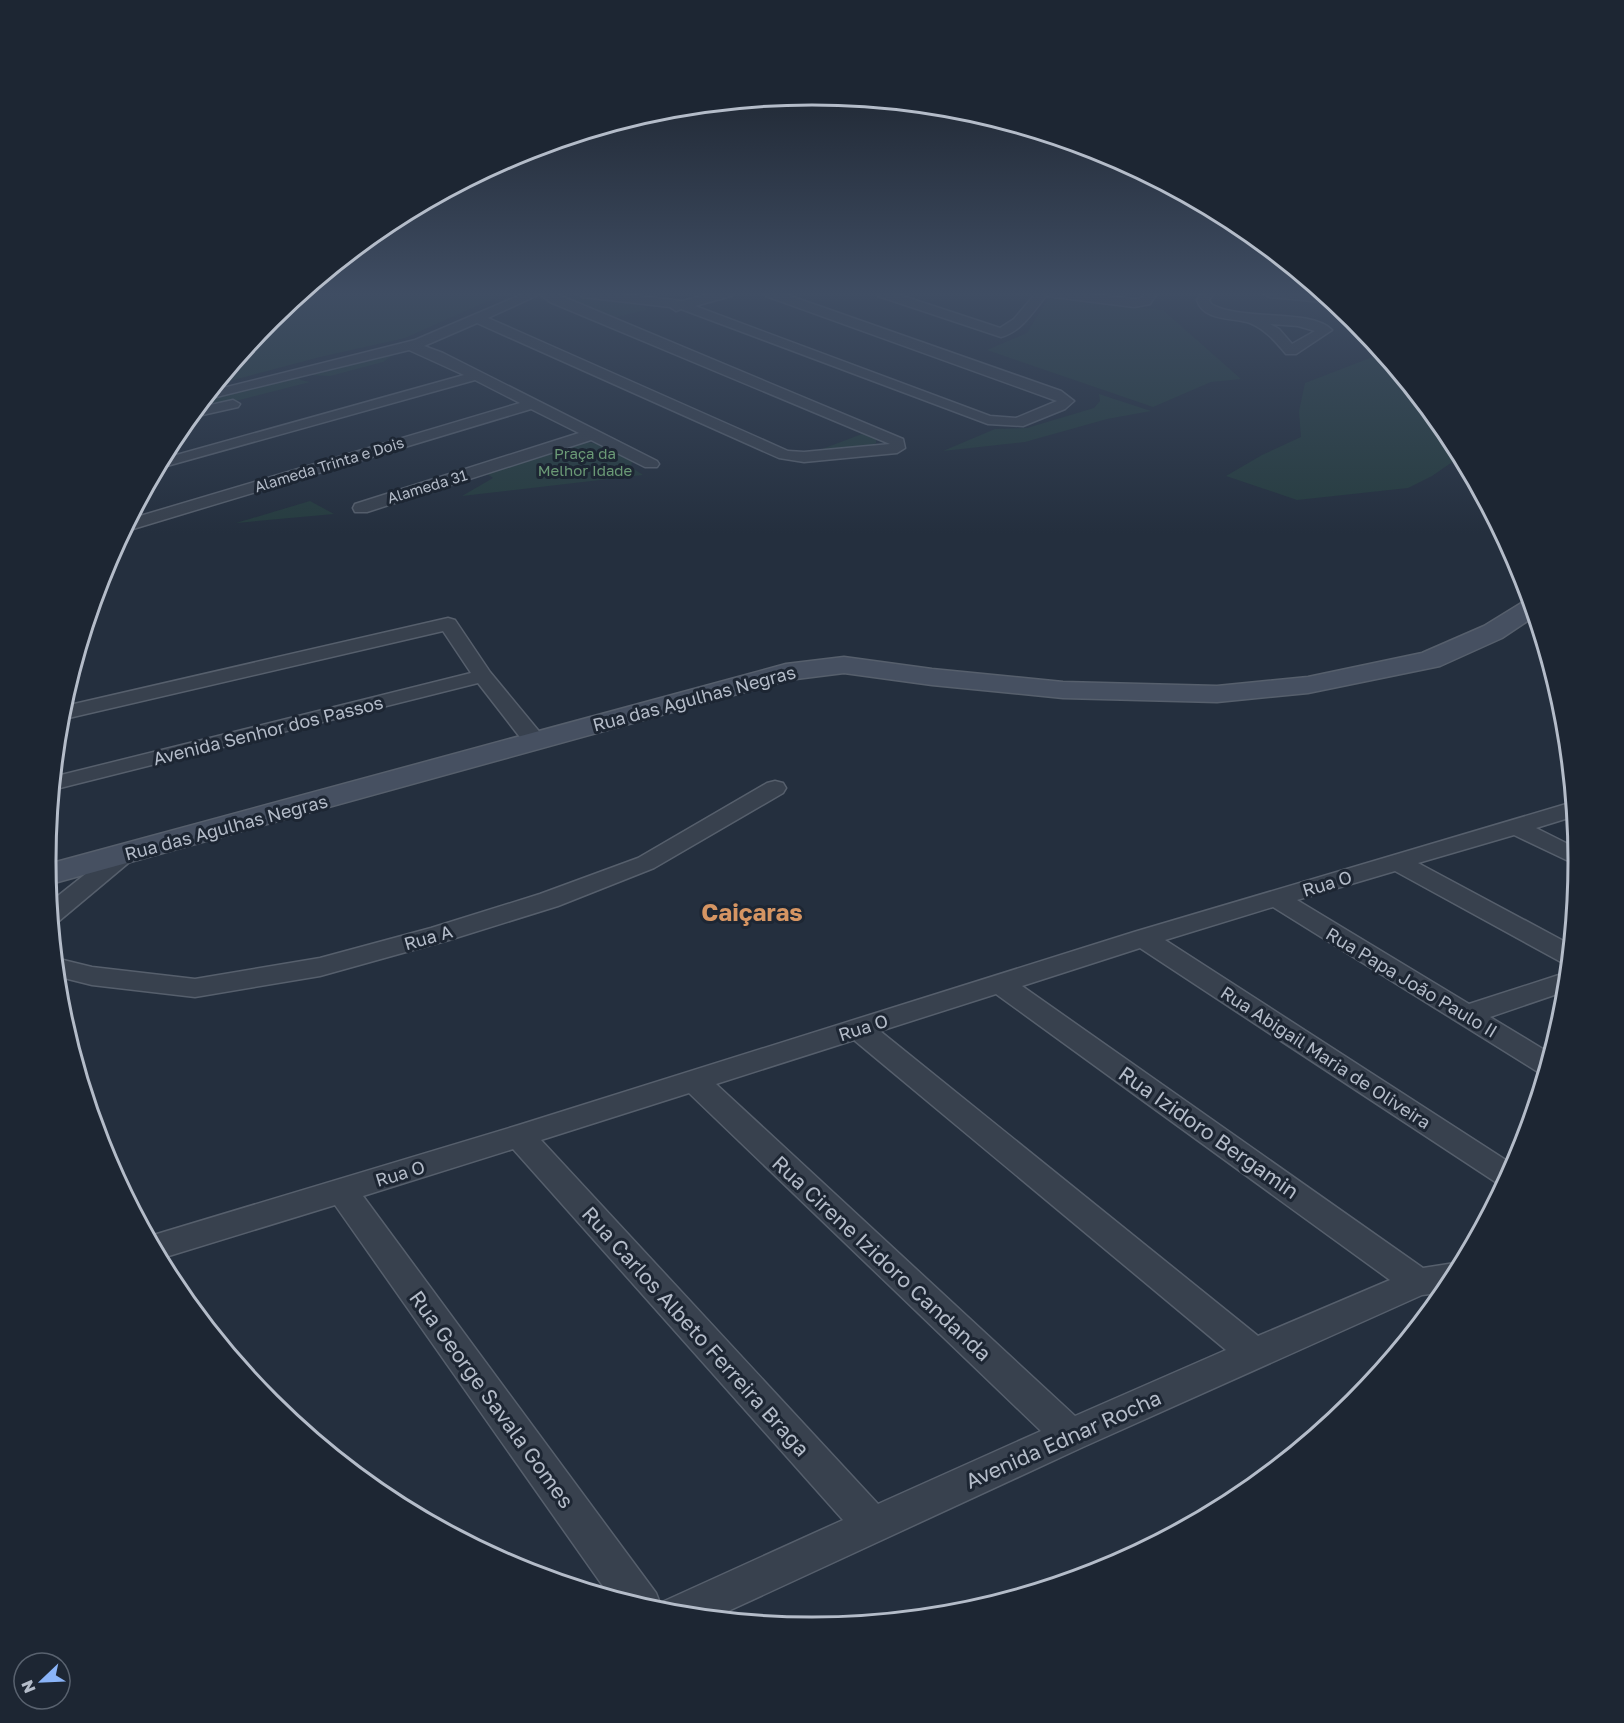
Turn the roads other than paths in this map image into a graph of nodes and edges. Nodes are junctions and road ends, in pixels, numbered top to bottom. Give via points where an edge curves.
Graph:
1 (292, 373) edge
2 (304, 373) edge
3 (348, 373) edge
4 (470, 373) edge
5 (603, 373) edge
6 (733, 373) edge
7 (864, 373) edge
8 (998, 373) edge
9 (475, 376) junction
10 (324, 380) junction
11 (219, 393) edge
12 (532, 404) junction
13 (205, 410) edge
14 (593, 434) junction
15 (170, 462) edge
16 (651, 465) dead end
17 (476, 471) junction
18 (137, 522) edge
19 (1526, 612) edge
20 (483, 676) junction
21 (71, 712) edge
22 (534, 740) junction
23 (60, 782) edge
24 (775, 788) dead end
25 (1567, 811) edge
26 (1515, 826) junction
27 (1568, 853) edge
28 (125, 854) junction
29 (1397, 862) junction
30 (56, 872) edge
31 (1275, 898) junction
32 (57, 909) edge
33 (1143, 938) junction
34 (1563, 952) edge
35 (63, 969) edge
36 (999, 983) junction
37 (1558, 984) edge
38 (1466, 1015) junction
39 (858, 1028) junction
40 (1542, 1061) edge
41 (693, 1080) junction
42 (519, 1136) junction
43 (1501, 1172) edge
44 (342, 1191) junction
45 (161, 1246) edge
46 (1443, 1279) edge
47 (1418, 1282) junction
48 (1255, 1354) junction
49 (1070, 1435) junction
50 (872, 1525) junction
51 (634, 1596) edge
52 (698, 1609) edge

1 - 11 street
2 - 10 street via 305,378
3 - 10 street
4 - 9 street
5 - 6 street via 785,455 804,457 897,448 898,442
7 - 8 street via 1006,424 1018,423 1067,401
9 - 12 street
9 - 15 street
10 - 13 street
12 - 14 street
12 - 18 street, Alameda Trinta e Dois
14 - 16 street
14 - 17 street
17 - 17 street, Alameda 31 via 361,507 360,508 463,489 473,483
19 - 22 street, Rua das Agulhas Negras via 1493,632 1430,660 1308,685 1216,694 1063,690 844,665 786,672
20 - 21 street via 448,624
20 - 22 street
20 - 23 street, Avenida Senhor dos Passos
22 - 28 street, Rua das Agulhas Negras
24 - 35 street, Rua A via 646,862 549,900 320,967 195,988
25 - 26 street, Rua O
26 - 27 street
26 - 29 street, Rua O
28 - 30 street, Rua das Agulhas Negras
28 - 32 street
29 - 31 street, Rua O
29 - 34 street
31 - 33 street, Rua O
31 - 38 street, Rua Papa João Paulo II
33 - 36 street, Rua O
33 - 43 street, Rua Abigail Maria de Oliveira
36 - 39 street, Rua O
36 - 47 street, Rua Izidoro Bergamin
37 - 38 street
38 - 40 street, Rua Papa João Paulo II
39 - 41 street, Rua O
39 - 48 street
41 - 42 street, Rua O
41 - 49 street, Rua Cirene Izidoro Candanda
42 - 44 street, Rua O
42 - 50 street, Rua Carlos Albeto Ferreira Braga
44 - 45 street, Rua O
44 - 51 street, Rua George Savala Gomes
46 - 47 street, Avenida Ednar Rocha
47 - 48 street, Avenida Ednar Rocha
48 - 49 street, Avenida Ednar Rocha
49 - 50 street, Avenida Ednar Rocha
50 - 52 street, Avenida Ednar Rocha

